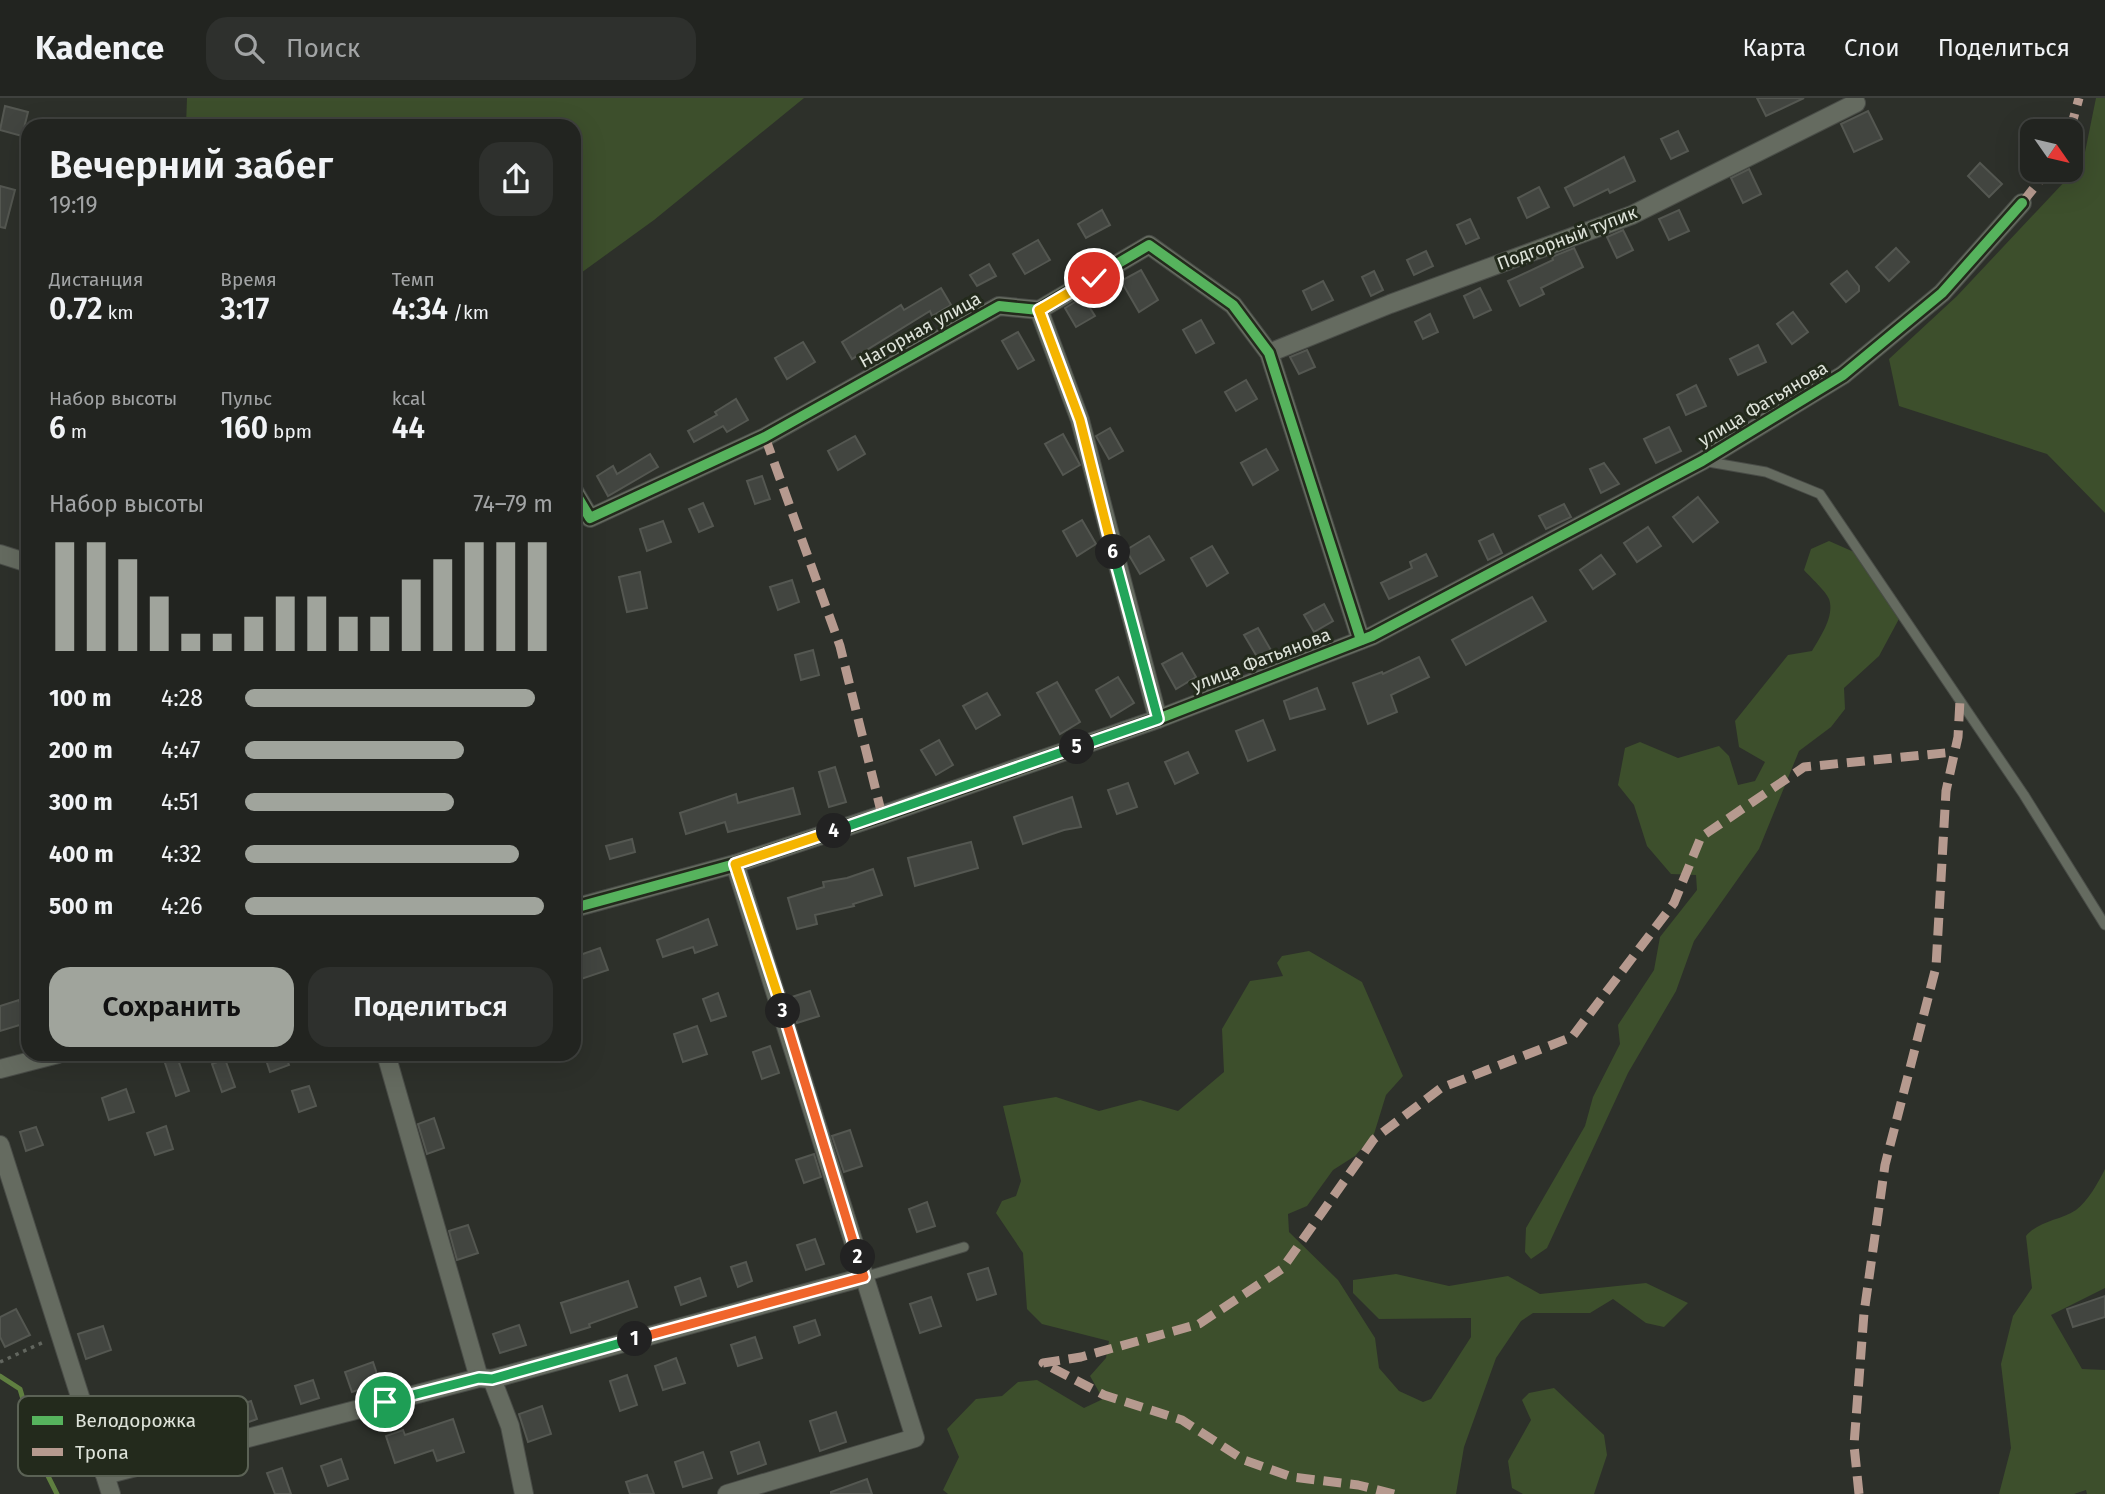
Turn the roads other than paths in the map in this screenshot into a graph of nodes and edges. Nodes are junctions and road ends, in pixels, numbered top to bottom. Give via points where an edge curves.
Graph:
1 (1856, 103) dead end
2 (2022, 203) dead end
3 (1039, 310) junction
4 (1269, 353) junction
5 (1702, 461) junction
6 (581, 503) edge
7 (0, 554) edge
8 (21, 561) edge
9 (1361, 640) junction
10 (1158, 719) junction
11 (735, 864) junction
12 (581, 906) edge
13 (2105, 925) edge
14 (31, 1061) edge
15 (388, 1061) edge
16 (0, 1069) edge
17 (0, 1144) edge
18 (964, 1247) dead end
19 (864, 1277) junction
20 (485, 1378) junction
21 (80, 1396) edge
22 (248, 1438) edge
23 (105, 1476) edge
24 (111, 1494) edge
25 (524, 1494) edge
26 (727, 1494) edge

1 - 4 street, Подгорный тупик via 1632,215
2 - 5 street, улица Фатьянова via 1942,293 1843,375
3 - 4 street via 1149,246 1233,305
3 - 6 street, Нагорная улица via 999,306 765,437 590,518
3 - 10 street via 1080,420
4 - 9 street
5 - 9 street, улица Фатьянова
5 - 13 lane via 1766,472 1820,494 2024,795
7 - 8 street
9 - 10 street, улица Фатьянова
10 - 11 street, улица Фатьянова
11 - 12 street, улица Фатьянова
11 - 19 street
14 - 16 street
15 - 20 street
17 - 21 street
18 - 19 lane
19 - 20 street
19 - 26 street via 915,1438
20 - 22 street
20 - 25 street via 510,1426
23 - 24 street

